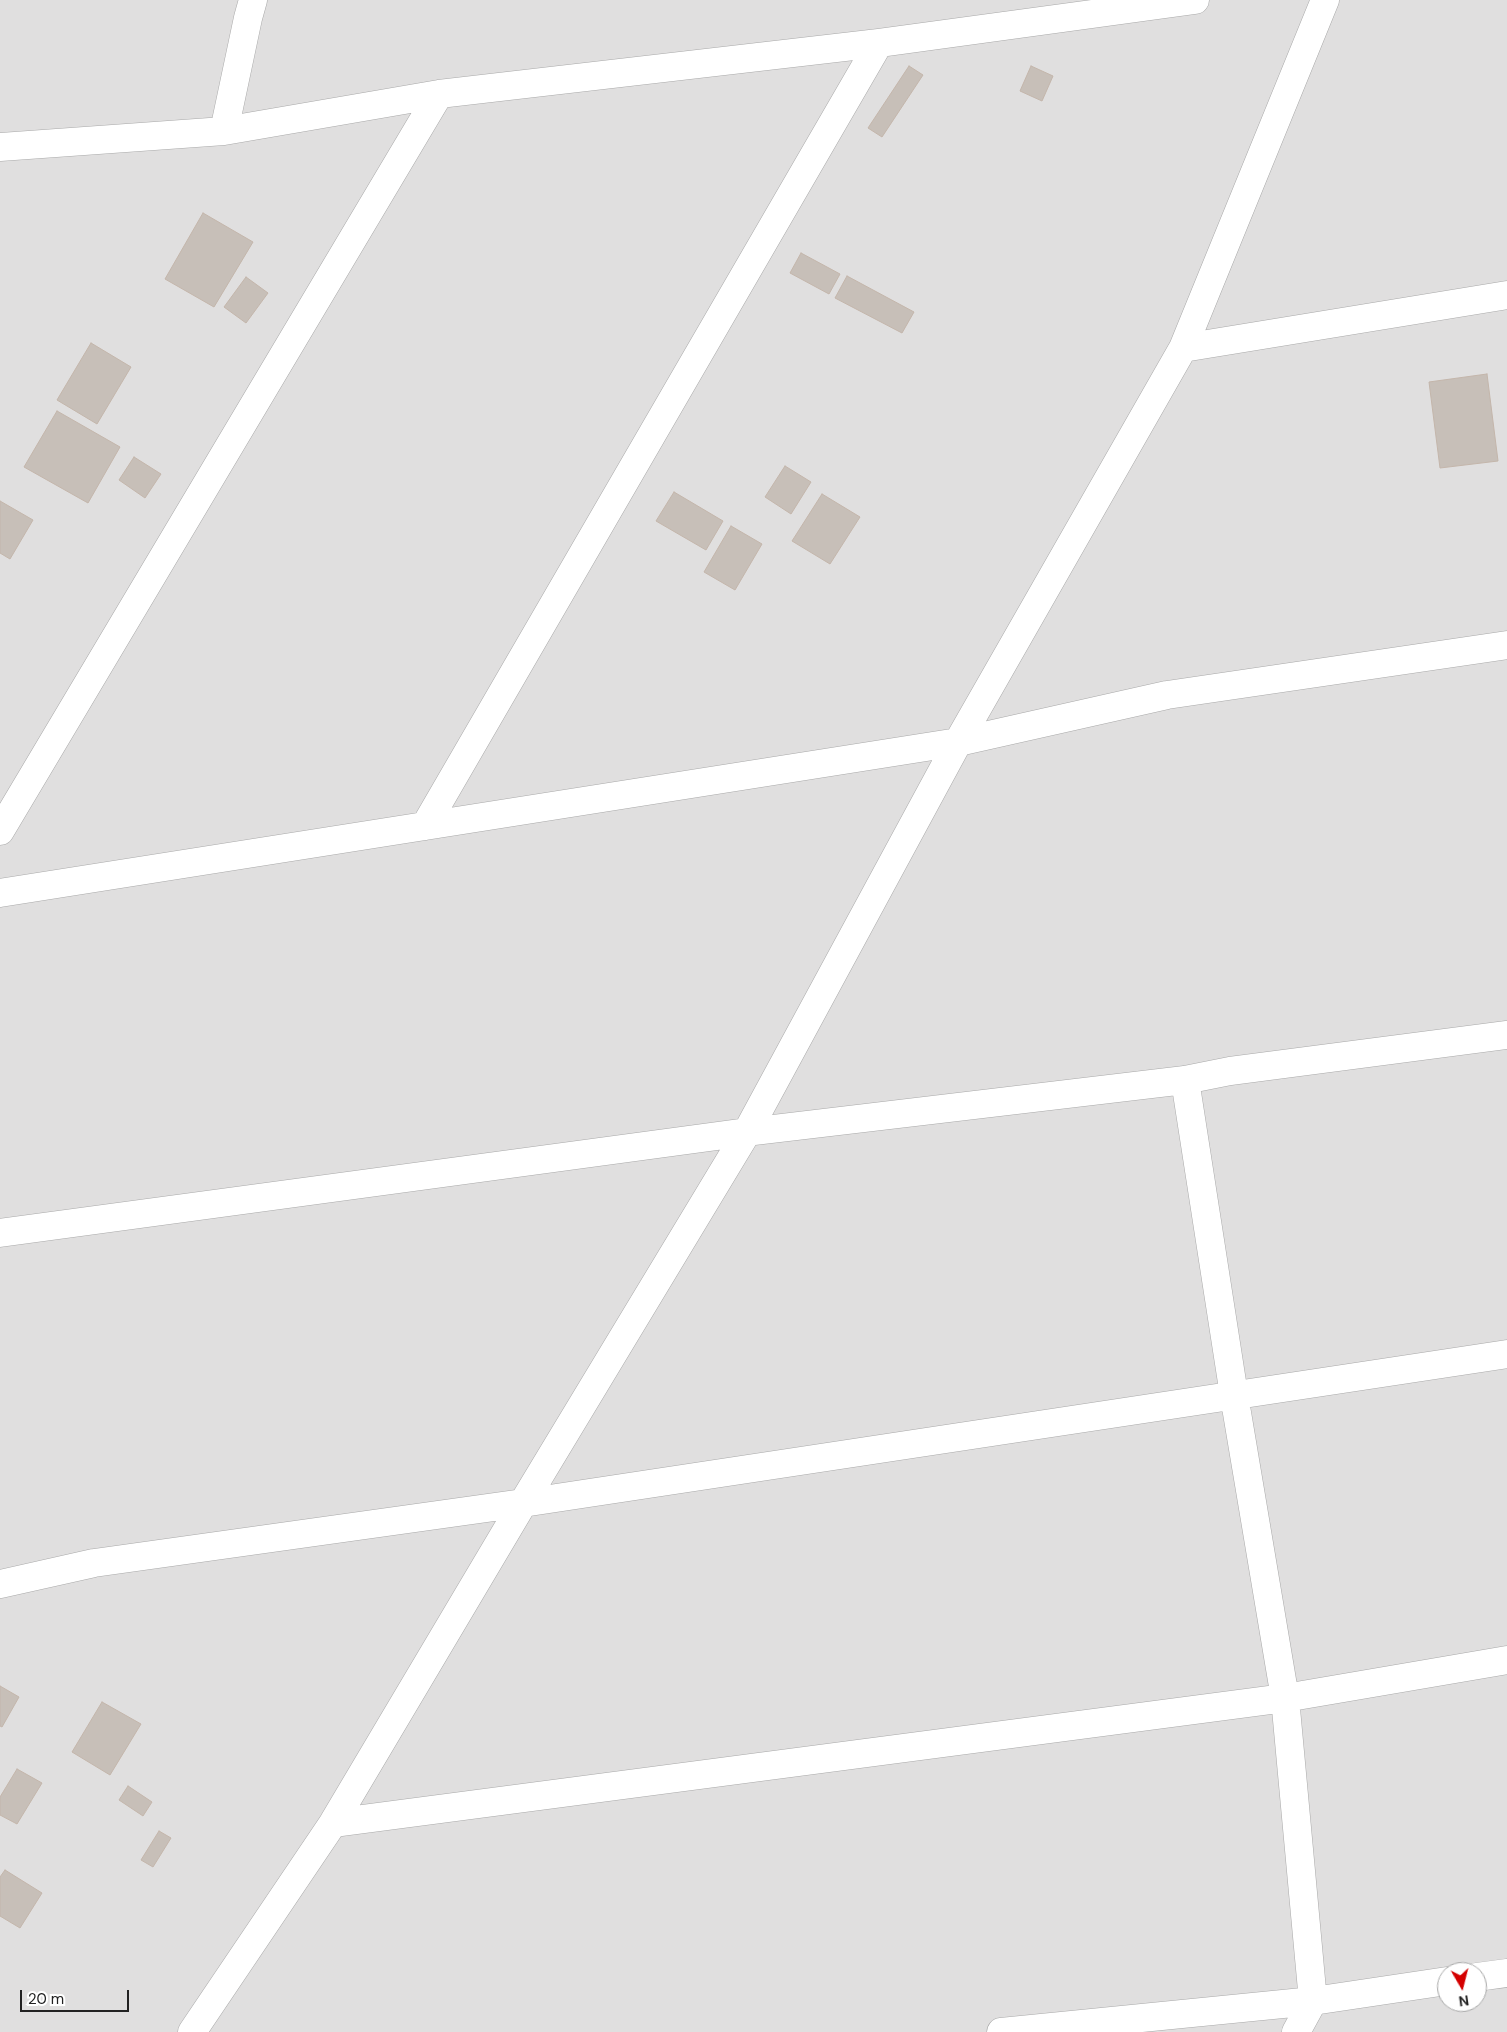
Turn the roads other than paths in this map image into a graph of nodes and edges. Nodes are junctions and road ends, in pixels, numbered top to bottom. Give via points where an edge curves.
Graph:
1 (254, 0) edge
2 (1195, 0) edge
3 (1325, 0) edge
4 (879, 43) junction
5 (439, 94) junction
6 (224, 131) junction
7 (0, 147) edge
8 (1507, 295) edge
9 (1183, 348) junction
10 (1507, 645) edge
11 (958, 742) junction
12 (425, 826) junction
13 (0, 831) edge
14 (0, 893) edge
15 (1507, 1035) edge
16 (1185, 1080) junction
17 (747, 1132) junction
18 (0, 1232) edge
19 (1507, 1354) edge
20 (1234, 1394) junction
21 (522, 1503) junction
22 (0, 1584) edge
23 (1507, 1660) edge
24 (1285, 1698) junction
25 (333, 1823) junction
26 (1507, 1972) edge
27 (1487, 1975) edge
28 (1437, 1982) edge
29 (1313, 2001) junction
30 (192, 2032) edge
31 (1001, 2032) edge
32 (1296, 2032) edge

1 - 6 street
2 - 4 street
3 - 9 street
4 - 5 street
4 - 12 street
5 - 6 street
5 - 13 street
6 - 7 street
8 - 9 street
9 - 11 street
10 - 11 street via 1167,695
11 - 12 street
11 - 17 street
12 - 14 street
15 - 16 street via 1230,1071
16 - 17 street
16 - 20 street
17 - 18 street
17 - 21 street
19 - 20 street
20 - 21 street
20 - 24 street
21 - 22 street via 94,1562
21 - 25 street
23 - 24 street
24 - 25 street
24 - 29 street
25 - 30 street
26 - 27 street
28 - 29 street
29 - 31 street
29 - 32 street

